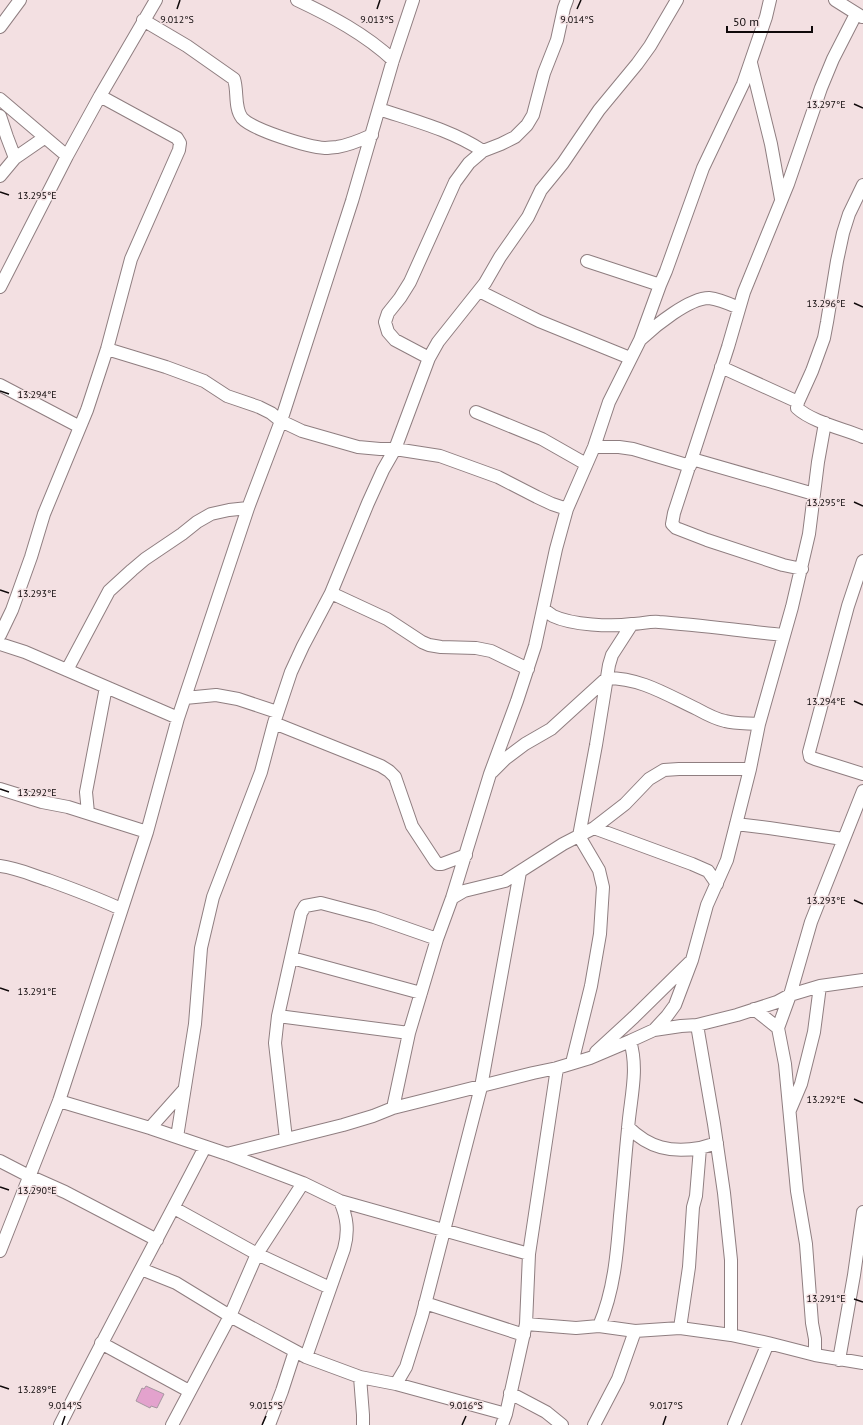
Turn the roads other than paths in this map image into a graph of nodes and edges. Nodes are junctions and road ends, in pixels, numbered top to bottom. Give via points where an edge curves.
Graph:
1 (20, 0) edge
2 (156, 0) edge
3 (297, 0) edge
4 (413, 0) edge
5 (567, 0) edge
6 (677, 0) edge
7 (770, 0) edge
8 (835, 0) edge
9 (860, 16) edge
10 (143, 20) junction
11 (0, 27) edge
12 (393, 60) junction
13 (751, 63) junction
14 (100, 96) junction
15 (0, 99) edge
16 (379, 109) junction
17 (0, 116) edge
18 (372, 135) junction
19 (3, 136) edge
20 (44, 138) junction
21 (483, 151) junction
22 (67, 156) junction
23 (16, 158) junction
24 (0, 176) edge
25 (863, 185) edge
26 (781, 200) junction
27 (587, 261) dead end
28 (660, 285) junction
29 (0, 286) edge
30 (479, 291) junction
31 (739, 308) junction
32 (640, 340) junction
33 (107, 349) junction
34 (429, 358) junction
35 (630, 358) junction
36 (721, 367) junction
37 (0, 385) edge
38 (798, 402) junction
39 (476, 412) dead end
40 (281, 421) junction
41 (825, 423) junction
42 (80, 427) junction
43 (863, 438) edge
44 (594, 447) junction
45 (395, 449) junction
46 (691, 463) junction
47 (586, 464) junction
48 (814, 494) junction
49 (248, 508) junction
50 (567, 509) junction
51 (863, 561) edge
52 (802, 569) junction
53 (331, 593) junction
54 (543, 609) junction
55 (632, 624) junction
56 (0, 635) edge
57 (784, 635) junction
58 (0, 644) edge
59 (528, 669) junction
60 (67, 670) junction
61 (607, 678) junction
62 (106, 687) junction
63 (185, 698) junction
64 (178, 718) junction
65 (276, 718) junction
66 (759, 724) junction
67 (750, 769) junction
68 (490, 774) junction
69 (863, 774) edge
70 (0, 790) edge
71 (863, 791) edge
72 (88, 813) junction
73 (736, 824) junction
74 (594, 828) junction
75 (147, 832) junction
76 (579, 836) junction
77 (843, 839) junction
78 (466, 855) junction
79 (0, 866) edge
80 (520, 872) junction
81 (717, 884) junction
82 (452, 898) junction
83 (121, 910) junction
84 (437, 939) junction
85 (292, 958) junction
86 (692, 960) junction
87 (863, 980) edge
88 (820, 986) junction
89 (421, 992) junction
90 (790, 995) junction
91 (754, 1009) junction
92 (278, 1016) junction
93 (697, 1025) junction
94 (778, 1028) junction
95 (654, 1030) junction
96 (409, 1033) junction
97 (630, 1041) junction
98 (590, 1058) junction
99 (572, 1064) junction
100 (557, 1068) junction
101 (481, 1087) junction
102 (183, 1091) junction
103 (59, 1102) junction
104 (393, 1108) junction
105 (789, 1111) junction
106 (628, 1127) junction
107 (150, 1128) junction
108 (177, 1137) junction
109 (286, 1139) junction
110 (717, 1143) junction
111 (205, 1147) junction
112 (700, 1148) junction
113 (227, 1154) junction
114 (0, 1161) edge
115 (29, 1176) junction
116 (303, 1183) junction
117 (340, 1201) junction
118 (174, 1208) junction
119 (863, 1212) edge
120 (444, 1230) junction
121 (157, 1240) junction
122 (0, 1251) edge
123 (257, 1254) junction
124 (529, 1254) junction
125 (140, 1268) junction
126 (330, 1288) junction
127 (425, 1303) junction
128 (230, 1316) junction
129 (599, 1326) junction
130 (680, 1328) junction
131 (525, 1330) junction
132 (634, 1331) junction
133 (731, 1335) junction
134 (101, 1343) junction
135 (768, 1343) junction
136 (295, 1351) junction
137 (815, 1356) junction
138 (306, 1357) junction
139 (839, 1360) junction
140 (863, 1363) edge
141 (360, 1377) junction
142 (396, 1384) junction
143 (190, 1391) junction
144 (510, 1393) junction
145 (504, 1419) edge
146 (60, 1425) edge
147 (172, 1425) edge
148 (269, 1425) edge
149 (363, 1425) edge
150 (562, 1425) edge
151 (594, 1425) edge
152 (734, 1425) edge

1 - 11 street
2 - 10 street
3 - 12 street via 335,18 383,50
4 - 12 street
5 - 21 street via 558,40 544,73 533,115 515,137
6 - 30 street via 650,46 599,110 541,190 528,216
7 - 13 street
8 - 9 street
9 - 26 street via 833,59
10 - 14 street
10 - 18 street via 187,46 234,79 237,106 241,116 248,123 300,143 325,148 350,144
12 - 16 street
13 - 26 street via 771,144
13 - 28 street via 703,168
14 - 22 street
14 - 33 street via 178,138 180,143 177,157 131,259
15 - 20 street
16 - 18 street
16 - 21 street via 447,131
17 - 19 street
18 - 40 street
19 - 23 street
20 - 22 street
20 - 23 street
21 - 34 street via 455,182 410,282 388,313 385,322 388,332 395,340
22 - 29 street
23 - 24 street
25 - 38 street via 843,233 824,338
26 - 31 street
27 - 28 street
28 - 32 street
30 - 34 street via 438,342
30 - 35 street via 539,321
31 - 32 street via 709,298 696,302 658,324
31 - 36 street
32 - 35 street
33 - 40 street via 204,381 227,396 259,407
33 - 42 street
34 - 45 street
35 - 44 street via 609,402
36 - 38 street
36 - 46 street
37 - 42 street
38 - 41 street via 797,408 802,413
39 - 47 street via 542,440
40 - 45 street via 302,431 358,447
40 - 49 street
41 - 43 street
41 - 48 street
42 - 56 street via 44,514 12,610
44 - 46 street via 632,449
44 - 47 street
45 - 50 street via 440,456 482,470
45 - 53 street via 368,503
46 - 48 street
46 - 52 street via 674,513 672,524 676,528
47 - 50 street
48 - 52 street
49 - 60 street via 211,514 132,570 110,591
49 - 63 street
50 - 54 street
51 - 69 street via 848,606 809,752 810,757
52 - 57 street
53 - 59 street via 387,619 428,645 476,648
53 - 65 street via 296,661
54 - 55 street via 563,620 598,625
54 - 59 street
55 - 57 street via 664,622
55 - 61 street via 612,655
57 - 66 street
58 - 60 street
59 - 68 street
60 - 62 street
61 - 66 street via 633,680 725,721
61 - 68 street via 551,729 520,747
61 - 76 street
62 - 64 street
62 - 72 street via 86,792
63 - 64 street
63 - 65 street via 216,695 238,699
64 - 75 street
65 - 78 street via 389,771 395,777 412,826 438,864
65 - 102 street via 261,772 210,907 201,948 195,1024
66 - 67 street
67 - 73 street
67 - 74 street via 664,770 649,779 625,804
68 - 78 street
70 - 72 street
71 - 77 street
72 - 75 street
73 - 77 street
73 - 81 street via 727,860
74 - 76 street
74 - 81 street via 708,871
75 - 83 street
76 - 80 street
76 - 99 street via 599,870 603,887 600,934 591,986
77 - 90 street via 809,927
78 - 82 street
79 - 83 street via 44,879
80 - 82 street via 505,881 464,891
80 - 101 street
81 - 86 street via 707,905
82 - 84 street
83 - 103 street
84 - 85 street via 374,917 321,903 312,904 305,906 301,913
84 - 89 street
85 - 89 street
85 - 92 street
86 - 95 street via 675,1005
86 - 98 street
87 - 88 street
88 - 90 street
88 - 105 street via 814,1032 801,1084
89 - 96 street
90 - 91 street
90 - 94 street
91 - 93 street
91 - 94 street
92 - 96 street
92 - 109 street via 275,1042
93 - 95 street
93 - 110 street
94 - 105 street
95 - 97 street
96 - 104 street
97 - 98 street
97 - 106 street via 634,1052 634,1075
98 - 99 street
99 - 100 street
100 - 101 street
100 - 124 street
101 - 104 street
101 - 120 street
102 - 107 street
102 - 108 street
103 - 107 street
103 - 115 street
104 - 109 street via 361,1120
105 - 137 street via 794,1170 806,1244
106 - 112 street via 645,1140 670,1150
106 - 129 street via 618,1248 609,1298
107 - 108 street
108 - 111 street
109 - 113 street
110 - 112 street
110 - 133 street via 731,1260
111 - 113 street
111 - 118 street
112 - 130 street via 691,1252
113 - 116 street
114 - 115 street
115 - 121 street
115 - 122 street
116 - 117 street
116 - 123 street
117 - 120 street
117 - 126 street via 348,1236
118 - 121 street
118 - 123 street
119 - 139 street
120 - 124 street
120 - 127 street
121 - 125 street
123 - 126 street
123 - 128 street
124 - 131 street
125 - 128 street via 176,1283
125 - 134 street
126 - 138 street
127 - 131 street
127 - 142 street via 406,1367
128 - 136 street
128 - 143 street
129 - 131 street
129 - 132 street
130 - 132 street
130 - 133 street
131 - 144 street
132 - 151 street via 618,1379
133 - 135 street
134 - 143 street
134 - 146 street
135 - 137 street
135 - 152 street
136 - 138 street
136 - 148 street
137 - 139 street
138 - 141 street
139 - 140 street
141 - 142 street
141 - 149 street
142 - 145 street
143 - 147 street
144 - 145 street
144 - 150 street via 546,1412

